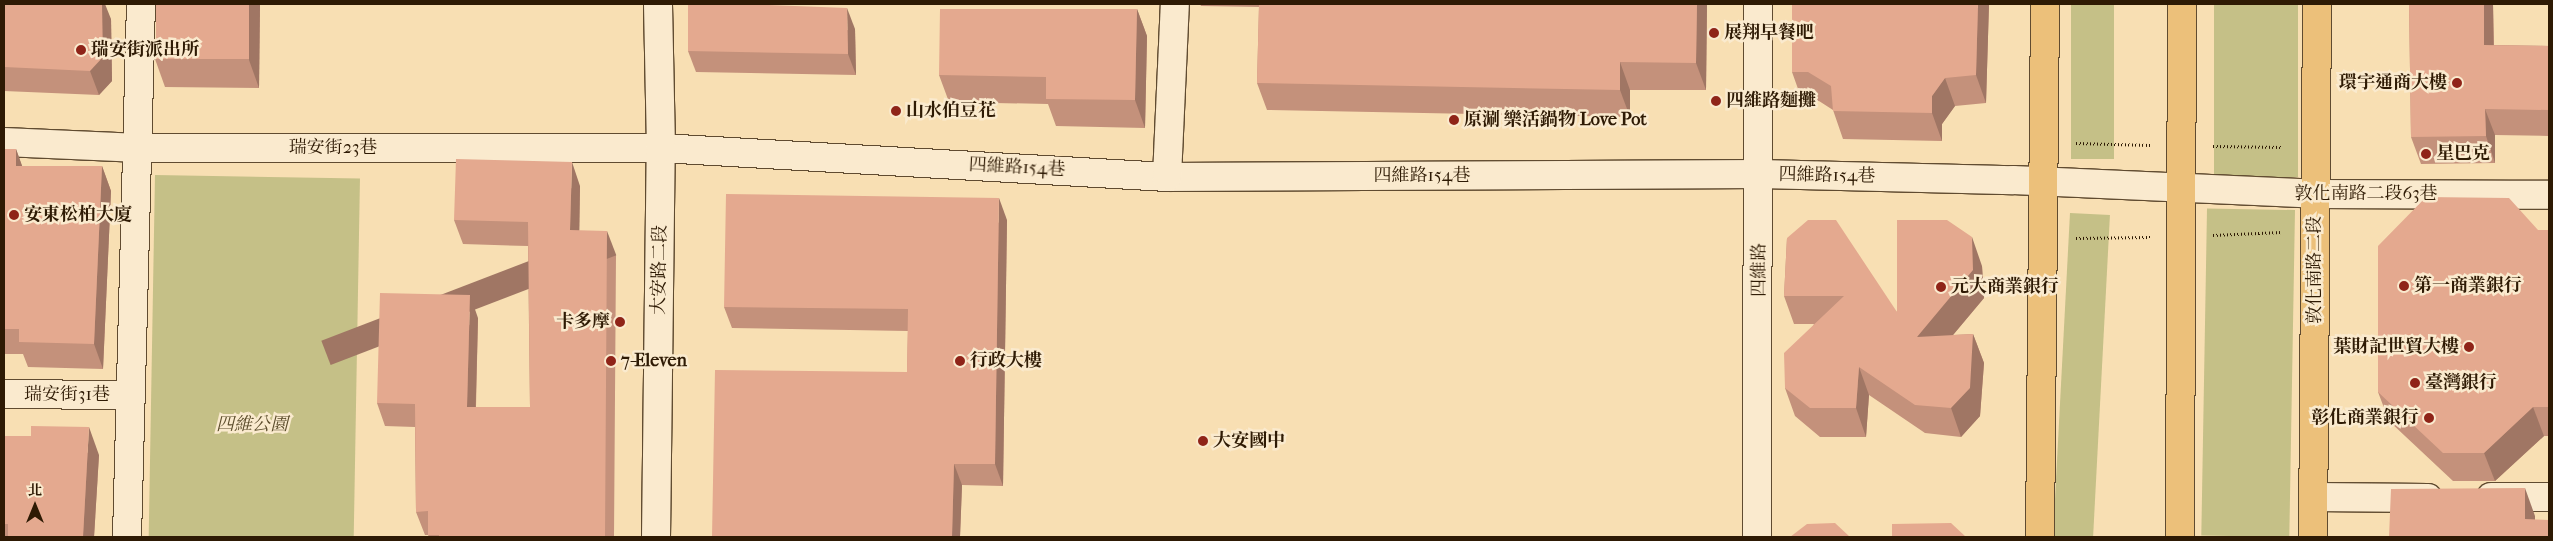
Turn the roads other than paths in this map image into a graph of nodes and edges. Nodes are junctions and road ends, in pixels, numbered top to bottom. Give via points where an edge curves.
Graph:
1 (141, 4) edge
2 (658, 4) edge
3 (1175, 4) edge
4 (1758, 4) edge
5 (2045, 4) edge
6 (2182, 4) edge
7 (2317, 4) edge
8 (4, 142) edge
9 (140, 148) junction
10 (662, 148) junction
11 (1760, 174) junction
12 (1167, 177) junction
13 (2043, 183) junction
14 (2182, 190) junction
15 (2316, 194) junction
16 (2549, 195) edge
17 (4, 394) edge
18 (131, 395) junction
19 (2549, 497) edge
20 (2313, 498) junction
21 (127, 537) edge
22 (656, 537) edge
23 (1757, 537) edge
24 (2040, 537) edge
25 (2180, 537) edge
26 (2313, 537) edge

1 - 9 street
2 - 10 street, 大安路二段
3 - 12 street
4 - 11 street, 四維路
5 - 13 main road
6 - 14 main road
7 - 15 main road, 敦化南路二段
8 - 9 street, 瑞安街23巷
9 - 10 street, 瑞安街23巷
9 - 18 street
10 - 12 street, 四維路154巷
10 - 22 street, 大安路二段
11 - 12 street, 四維路154巷
11 - 13 street, 四維路154巷
11 - 23 street, 四維路
13 - 14 street, 四維路154巷
13 - 24 main road
14 - 15 street, 敦化南路二段63巷
14 - 25 main road
15 - 16 street, 敦化南路二段63巷
15 - 20 main road, 敦化南路二段
17 - 18 street, 瑞安街31巷
18 - 21 street
19 - 20 street
20 - 26 main road, 敦化南路二段

